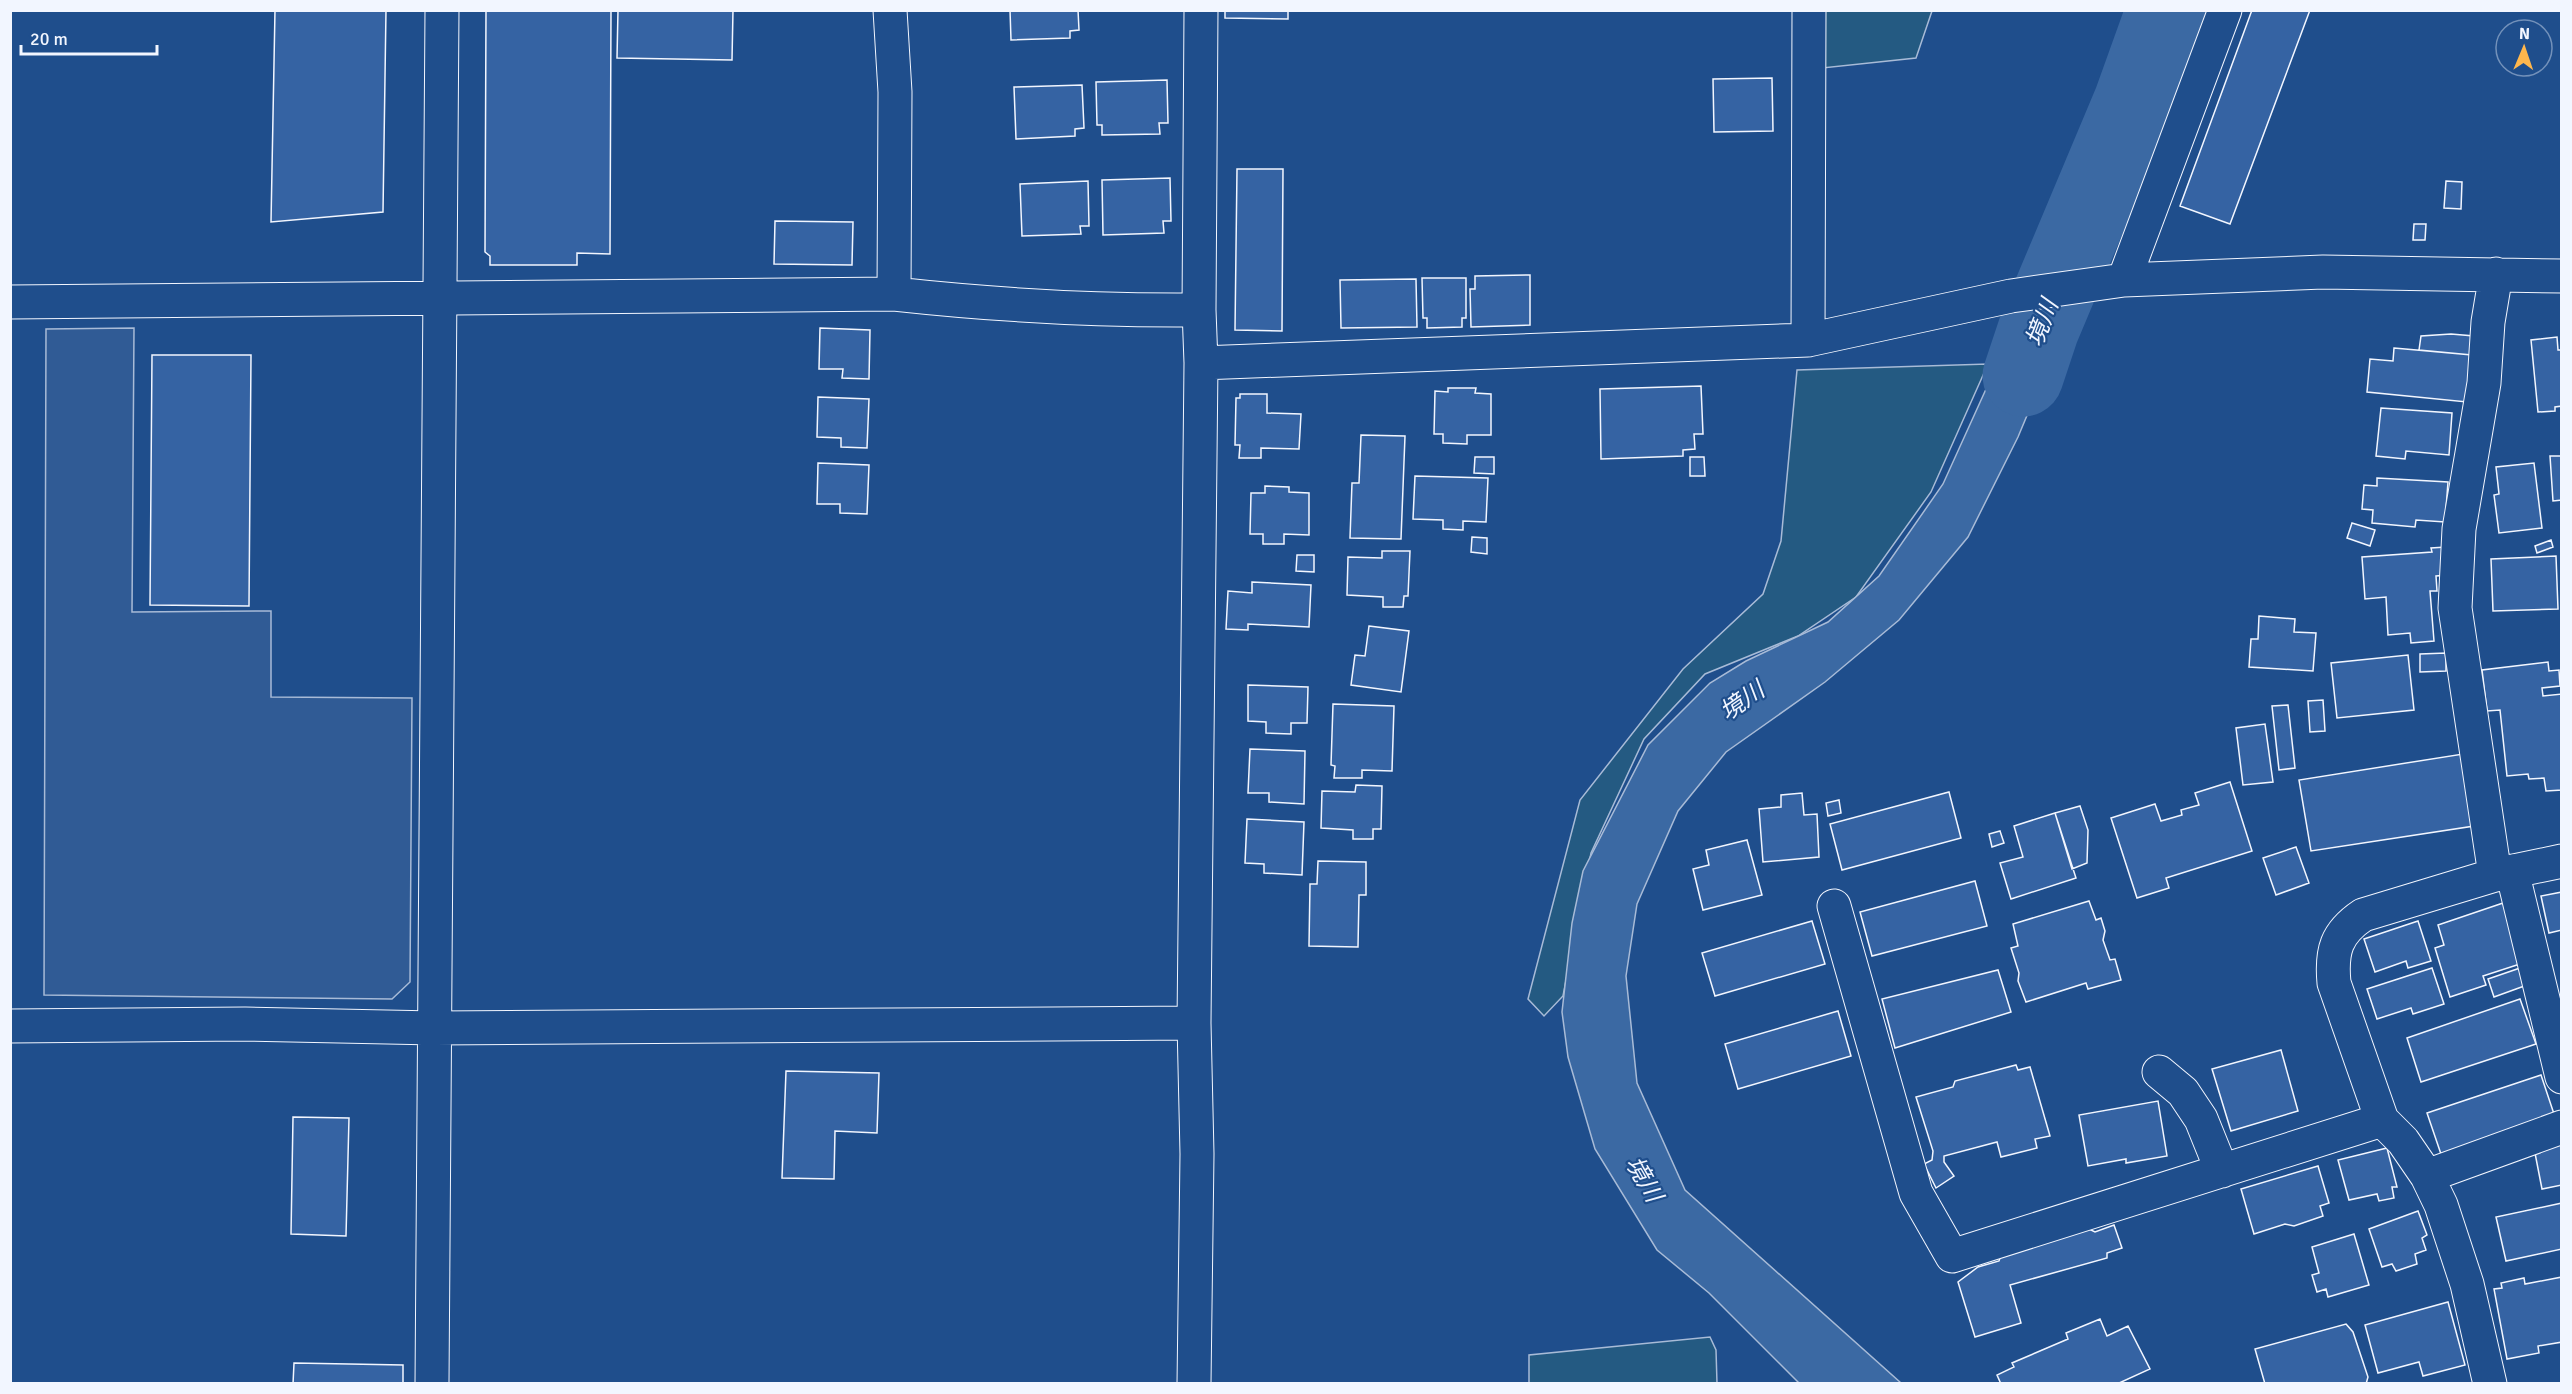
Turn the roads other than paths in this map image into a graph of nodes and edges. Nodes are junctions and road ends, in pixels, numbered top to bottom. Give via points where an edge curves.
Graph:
1 (442, 10) edge
2 (890, 10) edge
3 (1201, 10) edge
4 (1809, 10) edge
5 (2225, 10) edge
6 (2496, 274) junction
7 (2562, 276) edge
8 (2112, 281) junction
9 (894, 294) junction
10 (442, 297) junction
11 (10, 302) edge
12 (1199, 310) junction
13 (1808, 340) junction
14 (1201, 363) junction
15 (2562, 861) edge
16 (2504, 873) junction
17 (1834, 906) dead end
18 (1194, 1023) junction
19 (10, 1026) edge
20 (435, 1028) junction
21 (2159, 1072) dead end
22 (2562, 1077) edge
23 (2382, 1120) junction
24 (2562, 1127) edge
25 (2222, 1171) junction
26 (2427, 1176) junction
27 (432, 1383) edge
28 (1194, 1383) edge
29 (2490, 1383) edge

1 - 10 street
2 - 9 street via 895,92
3 - 12 street
4 - 13 street
5 - 8 street
6 - 7 street
6 - 8 street via 2323,272
6 - 16 street via 2484,383 2459,529 2455,608
8 - 13 street via 2011,296
9 - 10 street
9 - 12 street via 1132,310
10 - 11 street
10 - 20 street
12 - 14 street
13 - 14 street
14 - 18 street
15 - 16 street
16 - 22 street
16 - 23 street via 2363,915 2348,925 2340,937 2332,962 2334,983
17 - 25 street via 1916,1193 1952,1256
18 - 20 street
18 - 28 street
19 - 20 street via 245,1024
20 - 27 street
21 - 25 street via 2183,1092 2201,1119
23 - 25 street
23 - 26 street via 2403,1141
24 - 26 street
26 - 29 street via 2441,1205 2466,1284

